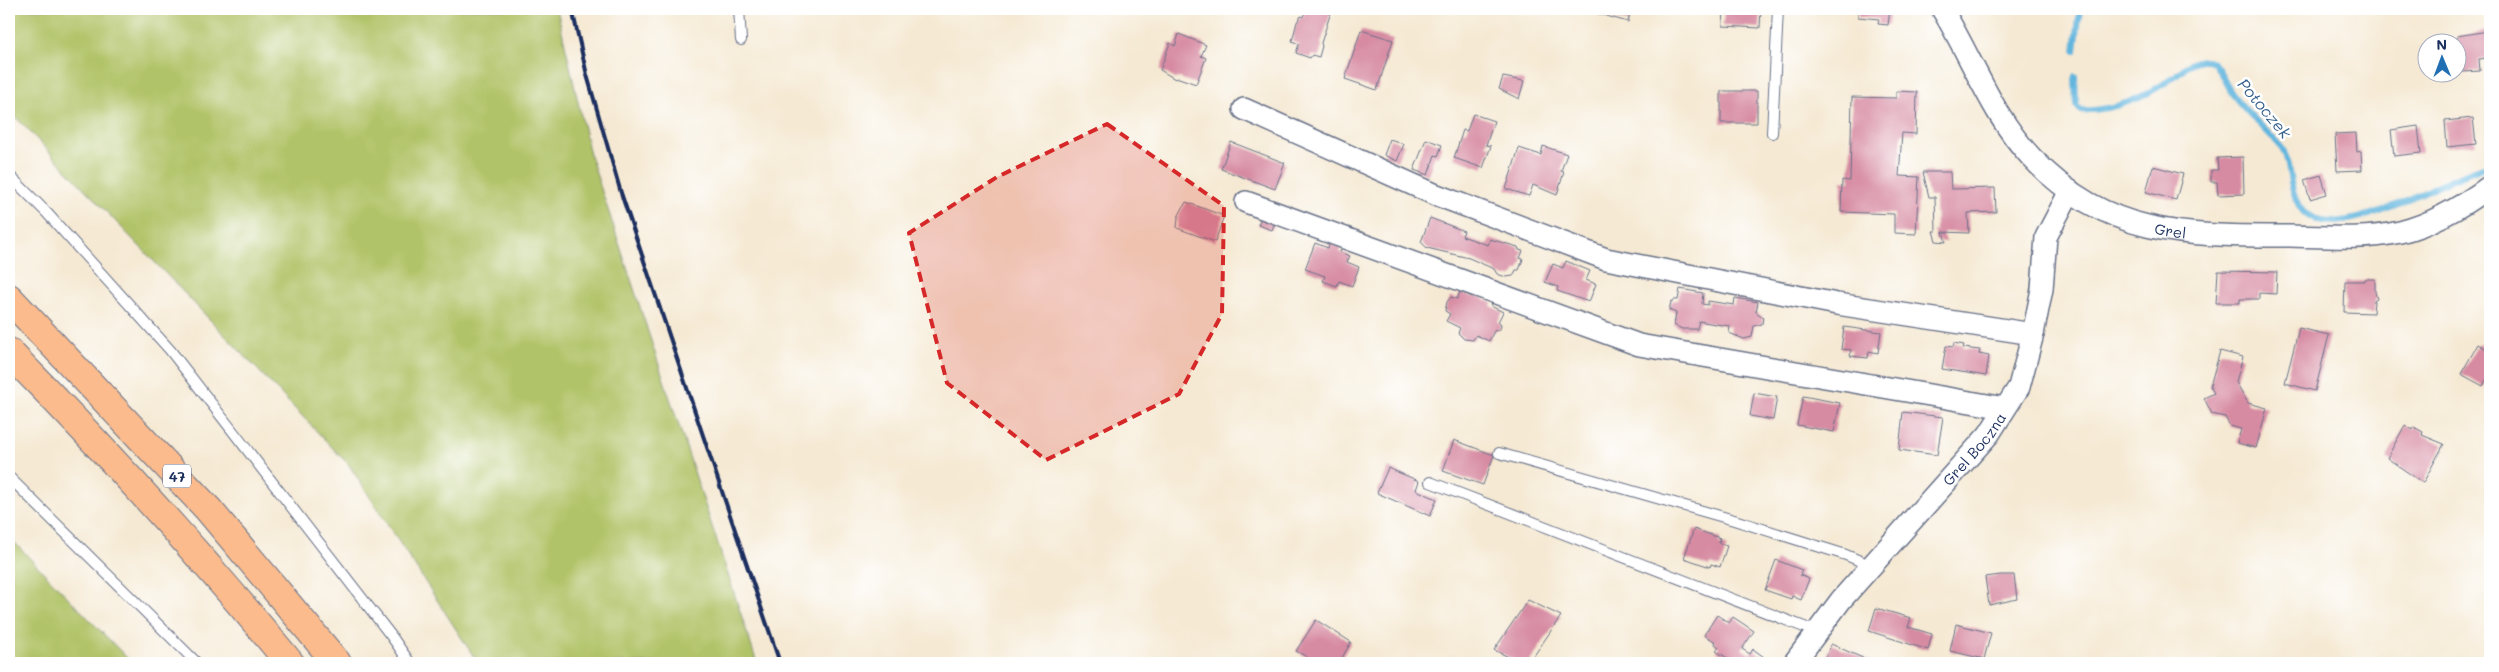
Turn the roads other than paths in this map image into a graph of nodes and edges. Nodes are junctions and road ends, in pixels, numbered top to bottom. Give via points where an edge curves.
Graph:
1 (739, 9) edge
2 (1778, 9) edge
3 (1942, 9) edge
4 (741, 40) dead end
5 (1244, 109) dead end
6 (1772, 133) dead end
7 (9, 175) edge
8 (2490, 186) edge
9 (2070, 191) junction
10 (1246, 202) dead end
11 (9, 298) edge
12 (2033, 334) junction
13 (9, 352) edge
14 (2005, 408) junction
15 (1499, 453) dead end
16 (9, 477) edge
17 (1430, 482) dead end
18 (1872, 566) junction
19 (1817, 632) junction
20 (197, 663) edge
21 (290, 663) edge
22 (337, 663) edge
23 (410, 663) edge
24 (1794, 663) edge

1 - 4 lane
2 - 6 lane
3 - 9 street, Grel via 2014,136 2031,158
5 - 12 street via 1434,194 1606,259 1837,304
7 - 23 lane via 170,350
8 - 9 street, Grel via 2468,202 2429,222 2401,232 2369,237 2199,235 2165,231 2130,222
9 - 12 street, Grel Boczna via 2046,237 2042,289
10 - 14 street via 1639,346
11 - 22 main road, 47 via 208,509
12 - 14 street, Grel Boczna via 2018,387
13 - 21 main road, 47 via 120,467
14 - 18 street, Grel Boczna via 1989,434
15 - 18 lane via 1734,520
16 - 20 lane
17 - 19 lane
18 - 19 street, Grel Boczna
19 - 24 street, Grel Boczna

